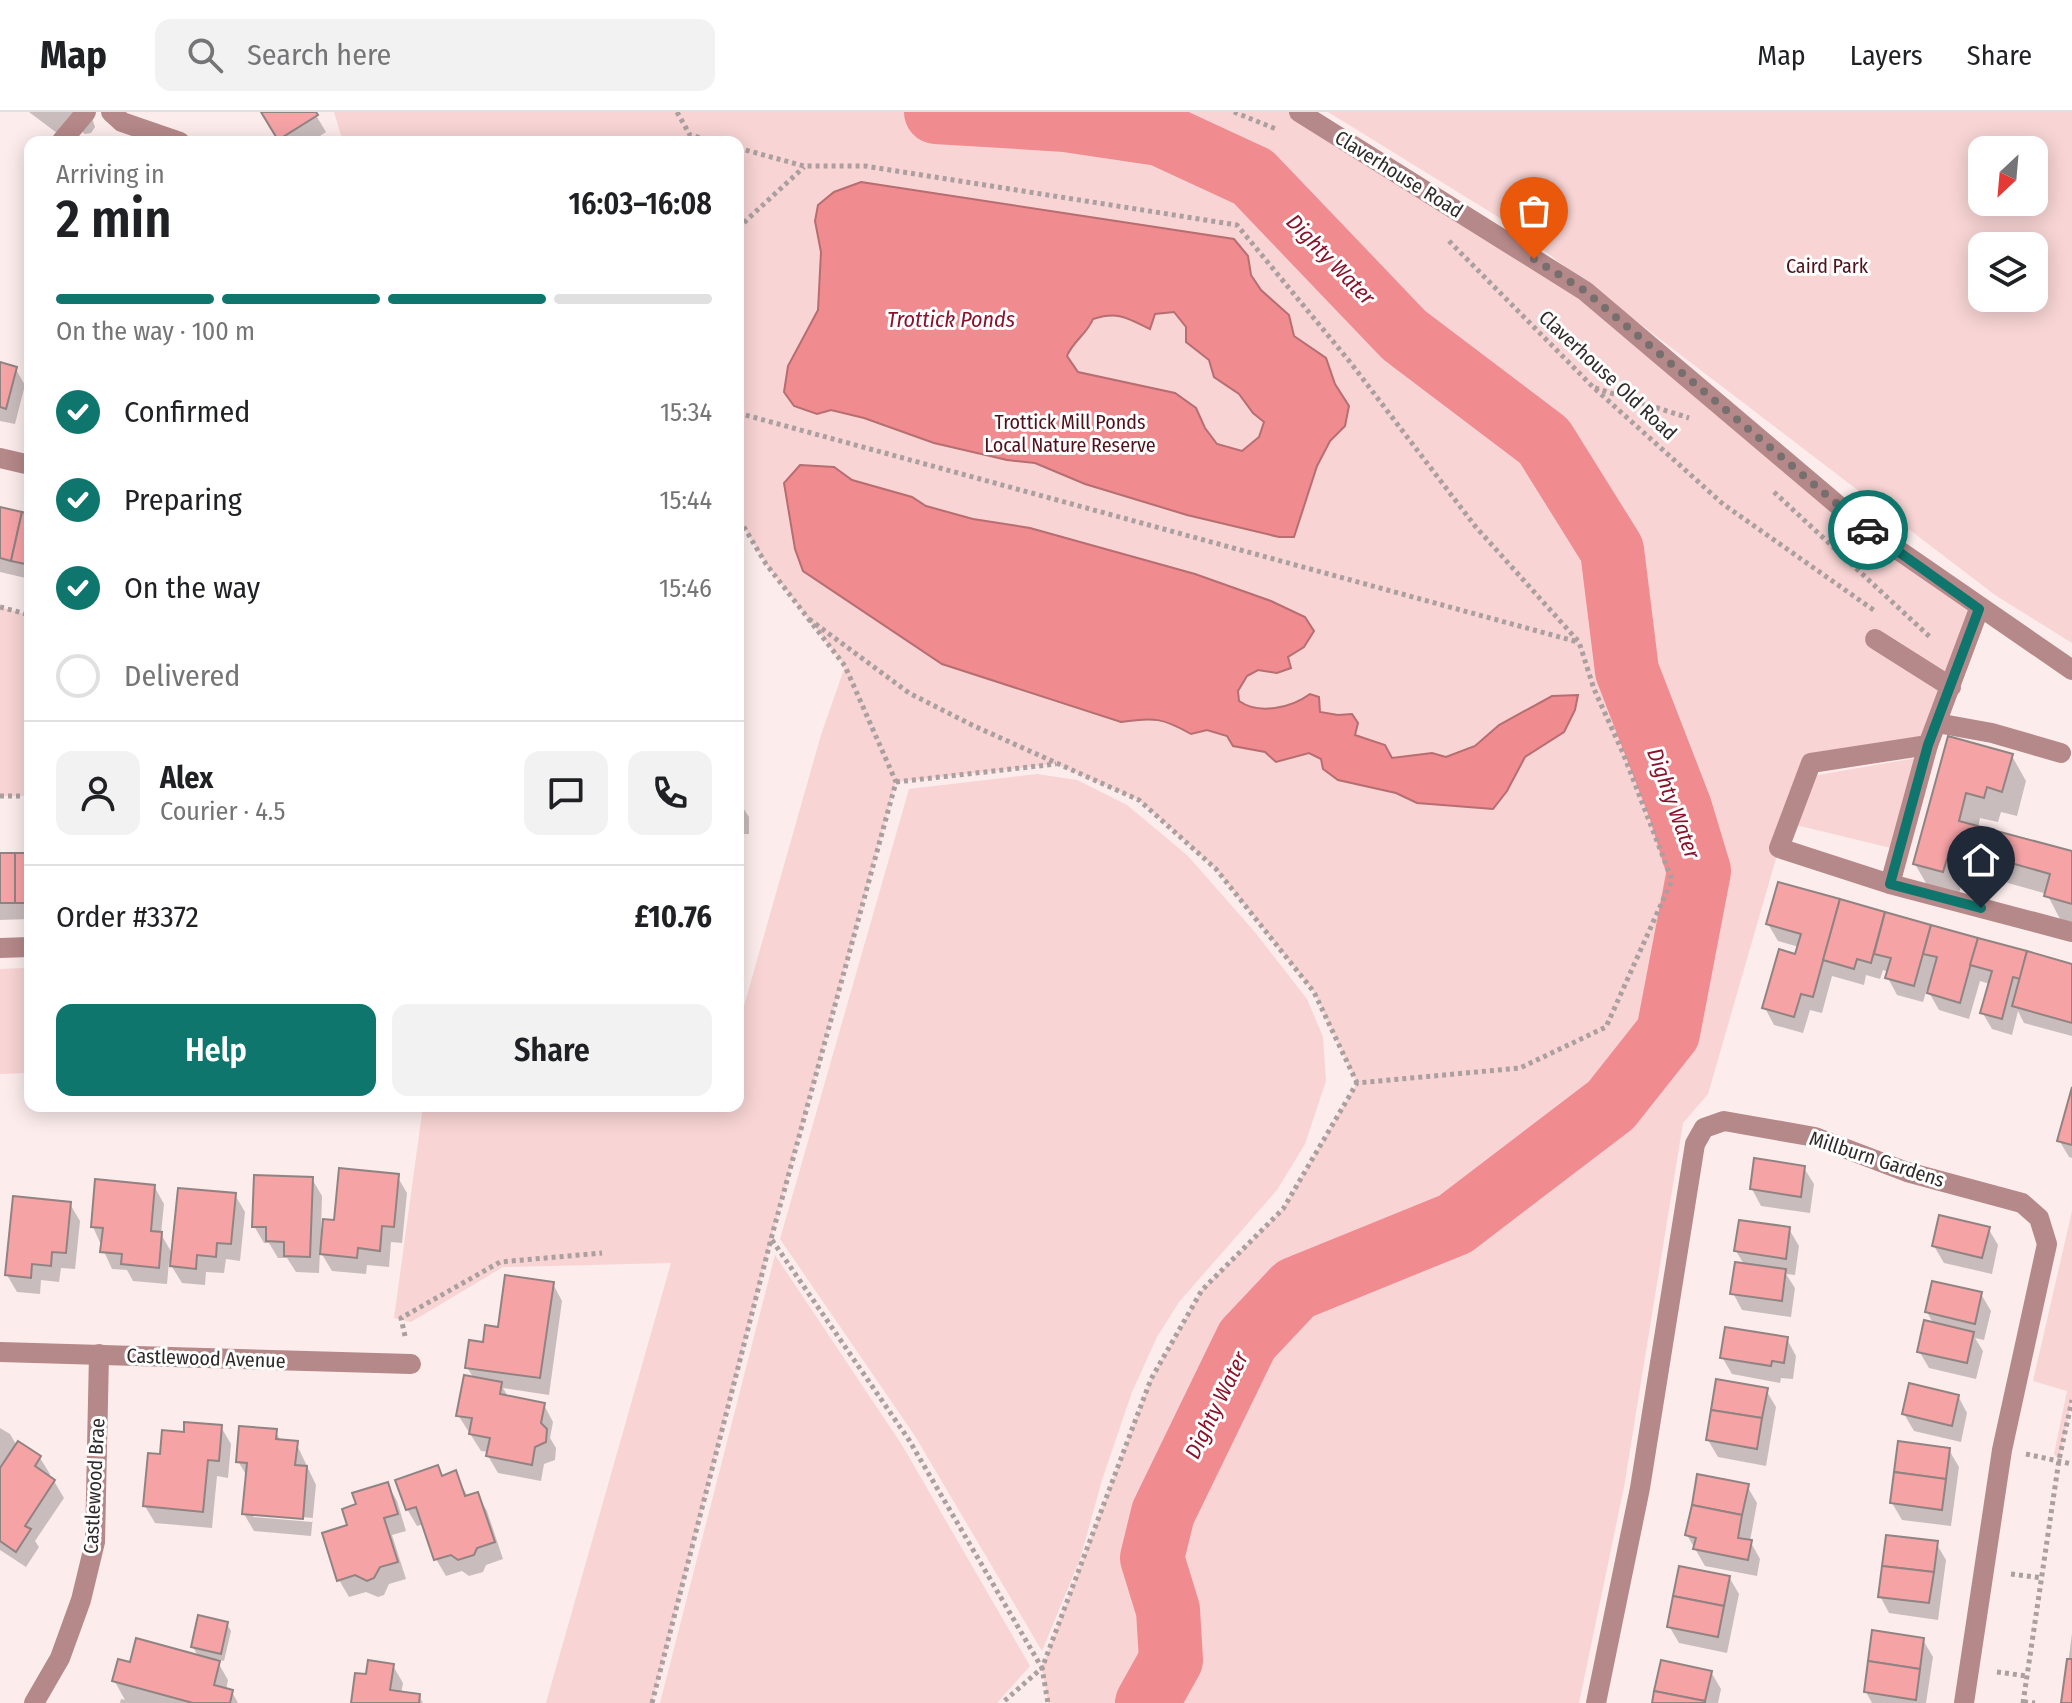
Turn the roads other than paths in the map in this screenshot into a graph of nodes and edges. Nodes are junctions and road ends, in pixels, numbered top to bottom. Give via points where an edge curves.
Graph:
1 (86, 112) edge
2 (111, 112) edge
3 (1299, 112) edge
4 (66, 136) edge
5 (163, 136) edge
6 (0, 458) edge
7 (24, 464) edge
8 (1979, 609) junction
9 (1875, 639) dead end
10 (2072, 670) edge
11 (1954, 678) junction
12 (1937, 723) junction
13 (1928, 745) junction
14 (2061, 753) dead end
15 (1890, 884) junction
16 (2072, 932) edge
17 (24, 947) edge
18 (0, 948) edge
19 (0, 1352) edge
20 (99, 1354) junction
21 (411, 1364) road end
22 (34, 1703) edge
23 (1596, 1703) edge
24 (1964, 1703) edge

1 - 4 street
2 - 5 street via 122,122
3 - 8 street, Claverhouse Road via 1585,291 1859,523
6 - 7 street
8 - 10 street, Claverhouse Road
8 - 11 street
9 - 11 street
11 - 12 street
12 - 13 street
12 - 14 street
13 - 15 street
13 - 15 street via 1811,763 1779,848
15 - 16 street
17 - 18 street
19 - 20 street, Castlewood Avenue
20 - 21 street, Castlewood Avenue
20 - 22 street, Castlewood Brae via 95,1542 60,1658
23 - 24 street, Millburn Gardens via 1640,1488 1695,1144 1704,1128 1724,1121 1815,1137 1907,1172 2022,1203 2039,1218 2047,1244 2002,1450

